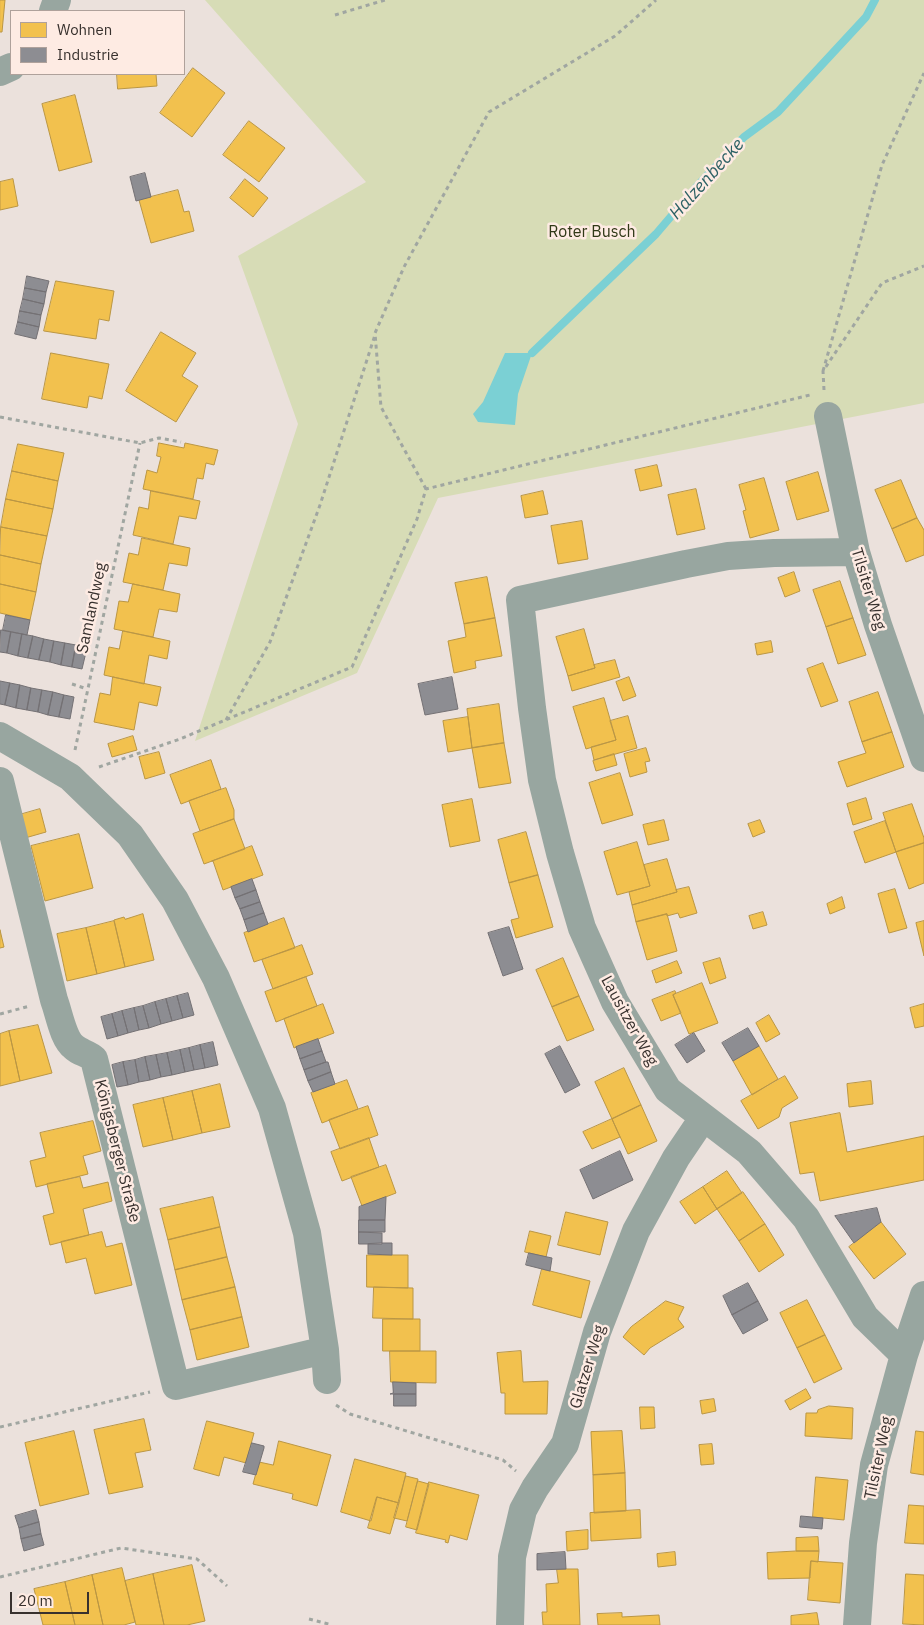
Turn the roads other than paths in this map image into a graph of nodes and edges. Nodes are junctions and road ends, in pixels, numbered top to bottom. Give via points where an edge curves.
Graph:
1 (828, 416) dead end
2 (856, 552) junction
3 (0, 736) edge
4 (924, 758) edge
5 (0, 781) edge
6 (702, 1118) junction
7 (924, 1295) edge
8 (325, 1350) junction
9 (904, 1355) junction
10 (327, 1380) road end
11 (510, 1625) edge
12 (857, 1625) edge

1 - 2 street, Tilsiter Weg
2 - 4 street, Tilsiter Weg
2 - 6 street, Lausitzer Weg via 774,552 728,556 520,600 542,780 582,928 615,1002 668,1090
3 - 8 street via 70,777 130,835 175,900 216,978 272,1108 307,1233
5 - 8 street, Königsberger Straße via 54,1000 68,1042 94,1059 176,1386
6 - 9 street, Lausitzer Weg via 749,1152 806,1218 865,1317
6 - 11 street, Glatzer Weg via 636,1231 597,1332 565,1444 524,1510 512,1557
7 - 9 street, Tilsiter Weg
8 - 10 street
9 - 12 street, Tilsiter Weg via 874,1465 863,1543

